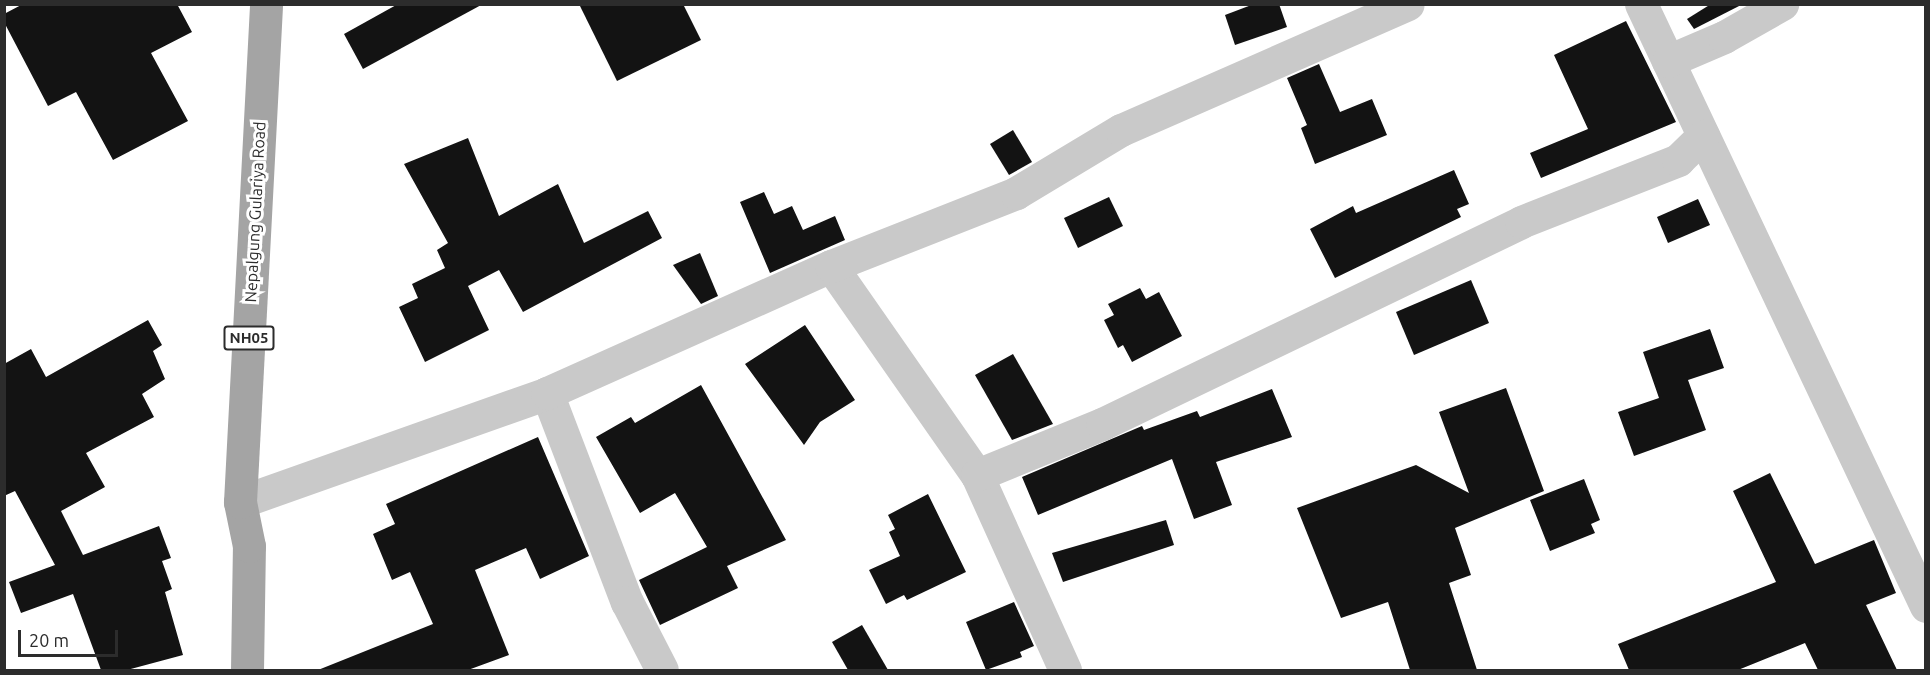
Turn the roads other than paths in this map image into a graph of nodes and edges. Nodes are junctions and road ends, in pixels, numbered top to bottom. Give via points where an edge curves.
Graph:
1 (266, 4) edge
2 (1408, 4) edge
3 (1641, 4) edge
4 (1782, 4) edge
5 (1668, 61) junction
6 (1703, 136) junction
7 (831, 266) junction
8 (547, 393) junction
9 (978, 475) junction
10 (240, 502) junction
11 (1926, 606) edge
12 (247, 670) edge
13 (662, 670) edge
14 (1065, 670) edge

1 - 10 main road, Nepalgung Gulariya Road / NH05
2 - 7 street via 1121,130 1016,193
3 - 5 street
4 - 5 street via 1724,37
5 - 6 street
6 - 9 street via 1678,160 1521,222 1102,424
6 - 11 street
7 - 8 street
7 - 9 street
8 - 10 street
8 - 13 street via 627,602
9 - 14 street
10 - 12 main road, Nepalgung Gulariya Road / NH05 via 249,546

